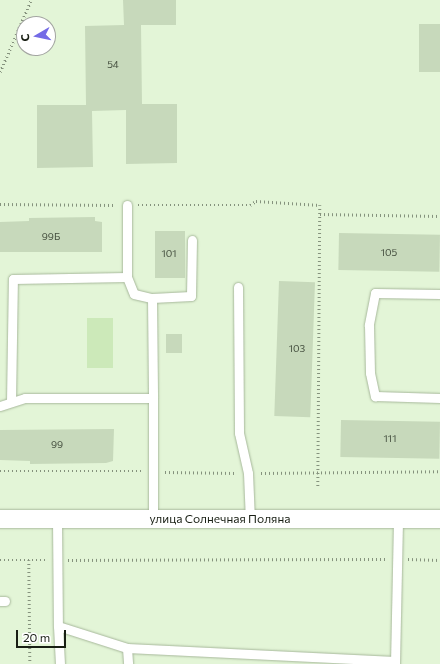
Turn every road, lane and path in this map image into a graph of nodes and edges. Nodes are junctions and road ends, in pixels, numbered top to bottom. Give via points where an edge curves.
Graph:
1 (31, 0) edge
2 (0, 72) edge
3 (0, 204) edge
4 (127, 205) junction
5 (320, 214) junction
6 (440, 216) edge
7 (192, 240) dead end
8 (127, 277) junction
9 (238, 287) dead end
10 (440, 294) edge
11 (152, 298) junction
12 (153, 398) junction
13 (440, 398) edge
14 (11, 402) junction
15 (0, 406) edge
16 (0, 471) edge
17 (318, 471) junction
18 (440, 471) edge
19 (153, 472) junction
20 (248, 473) junction
21 (318, 487) dead end
22 (0, 519) edge
23 (57, 519) junction
24 (153, 519) junction
25 (398, 519) junction
26 (440, 519) edge
27 (250, 520) junction
28 (397, 559) junction
29 (0, 560) edge
30 (29, 560) junction
31 (57, 560) junction
32 (440, 560) edge
33 (58, 626) junction
34 (127, 648) junction
35 (395, 662) edge
36 (30, 664) edge
37 (60, 664) edge
38 (128, 664) edge

1 - 2 path
3 - 4 path
4 - 5 path via 250,205 256,201 320,205
4 - 8 lane
5 - 6 path
5 - 17 path
7 - 11 lane via 191,296
8 - 11 lane via 134,294
8 - 14 lane via 13,279
9 - 20 lane via 239,433
10 - 13 lane via 376,293 369,325 370,372 374,396
11 - 12 lane
12 - 14 lane via 25,398
12 - 19 lane
14 - 15 lane
16 - 19 path
17 - 18 path
17 - 20 path
17 - 21 path
19 - 20 path
19 - 24 lane
20 - 27 lane
22 - 23 street, улица Солнечная Поляна
23 - 24 street, улица Солнечная Поляна
23 - 31 lane
24 - 27 street, улица Солнечная Поляна
25 - 26 street, улица Солнечная Поляна
25 - 27 street, улица Солнечная Поляна
25 - 28 lane
28 - 31 path
28 - 32 path
28 - 35 lane
29 - 30 path
30 - 31 path
30 - 36 path
31 - 33 lane
33 - 34 lane
33 - 37 lane
34 - 35 lane
34 - 38 lane

